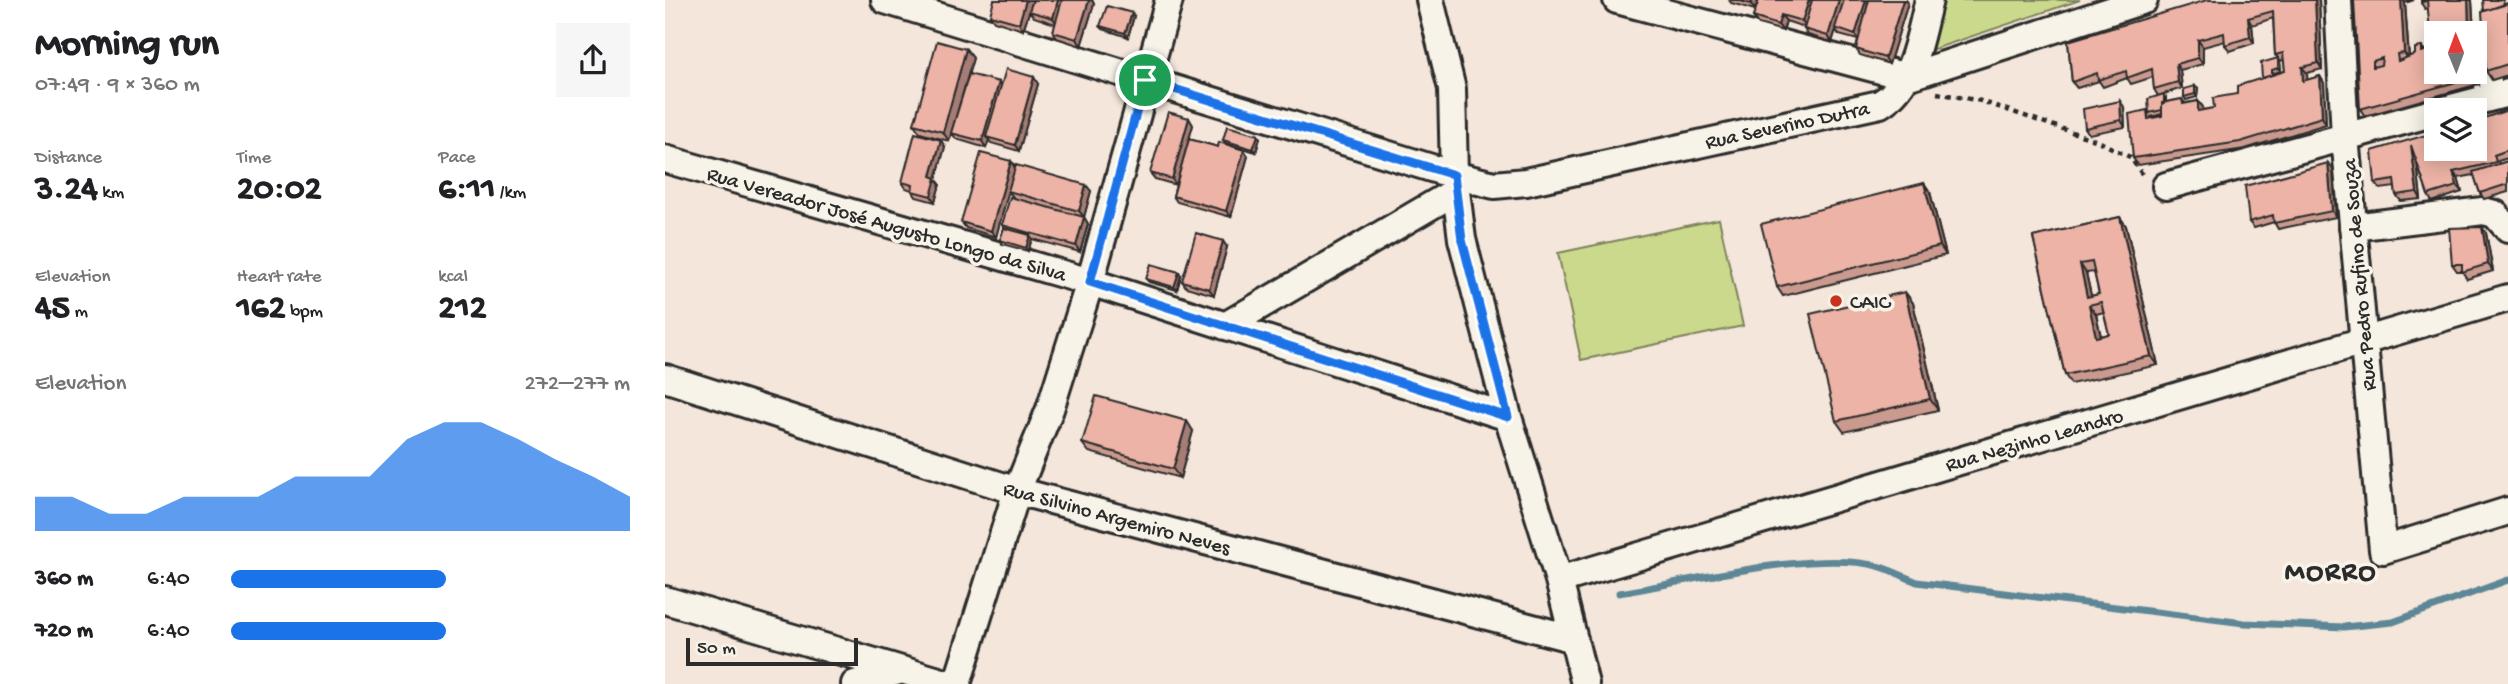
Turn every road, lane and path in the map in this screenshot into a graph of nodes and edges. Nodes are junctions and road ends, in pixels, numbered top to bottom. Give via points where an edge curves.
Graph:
1 (885, 0) edge
2 (1169, 0) edge
3 (1430, 0) edge
4 (1617, 0) edge
5 (1929, 0) edge
6 (2144, 0) edge
7 (2338, 0) edge
8 (2482, 0) edge
9 (1683, 9) edge
10 (1907, 77) junction
11 (1145, 80) junction
12 (2498, 96) edge
13 (2424, 115) edge
14 (2345, 137) junction
15 (665, 159) edge
16 (1455, 183) junction
17 (2166, 186) joint
18 (2353, 227) junction
19 (2508, 229) edge
20 (1090, 282) junction
21 (2508, 298) edge
22 (1225, 326) junction
23 (2363, 342) junction
24 (665, 378) edge
25 (1508, 417) junction
26 (1017, 491) junction
27 (2508, 511) edge
28 (1559, 580) junction
29 (665, 600) edge
30 (1574, 639) junction
31 (902, 670) junction
32 (855, 684) edge
33 (949, 684) edge
34 (957, 684) edge
35 (1585, 684) edge

1 - 11 street, Rua Severino Dutra
2 - 11 street
3 - 16 street via 1452,89
4 - 9 street
5 - 10 street
6 - 10 street, Rua Severino Dutra
7 - 14 street, Rua Pedro Rufino de Souza
8 - 12 street
9 - 10 street
10 - 16 street, Rua Severino Dutra via 1896,94 1880,104 1526,182
10 - 17 path via 1943,95 1981,101 2098,141 2130,157 2151,185
11 - 16 street, Rua Severino Dutra
11 - 20 street
13 - 14 street
14 - 17 street
14 - 18 street, Rua Pedro Rufino de Souza
15 - 20 street, Rua Vereador José Augusto Longo da Silva
16 - 22 street
16 - 25 street via 1462,240
18 - 19 street via 2483,211 2495,214
18 - 23 street, Rua Pedro Rufino de Souza
20 - 22 street, Rua Vereador José Augusto Longo da Silva
20 - 26 street via 1050,409
21 - 23 street, Rua Nezinho Leandro
22 - 25 street, Rua Vereador José Augusto Longo da Silva
23 - 27 street, Rua Pedro Rufino de Souza via 2383,550
23 - 28 street, Rua Nezinho Leandro
24 - 26 street, Rua Silvino Argemiro Neves
25 - 28 street
26 - 30 street, Rua Silvino Argemiro Neves
26 - 34 street
28 - 30 street
29 - 31 street
30 - 35 street
31 - 32 street
31 - 33 street

